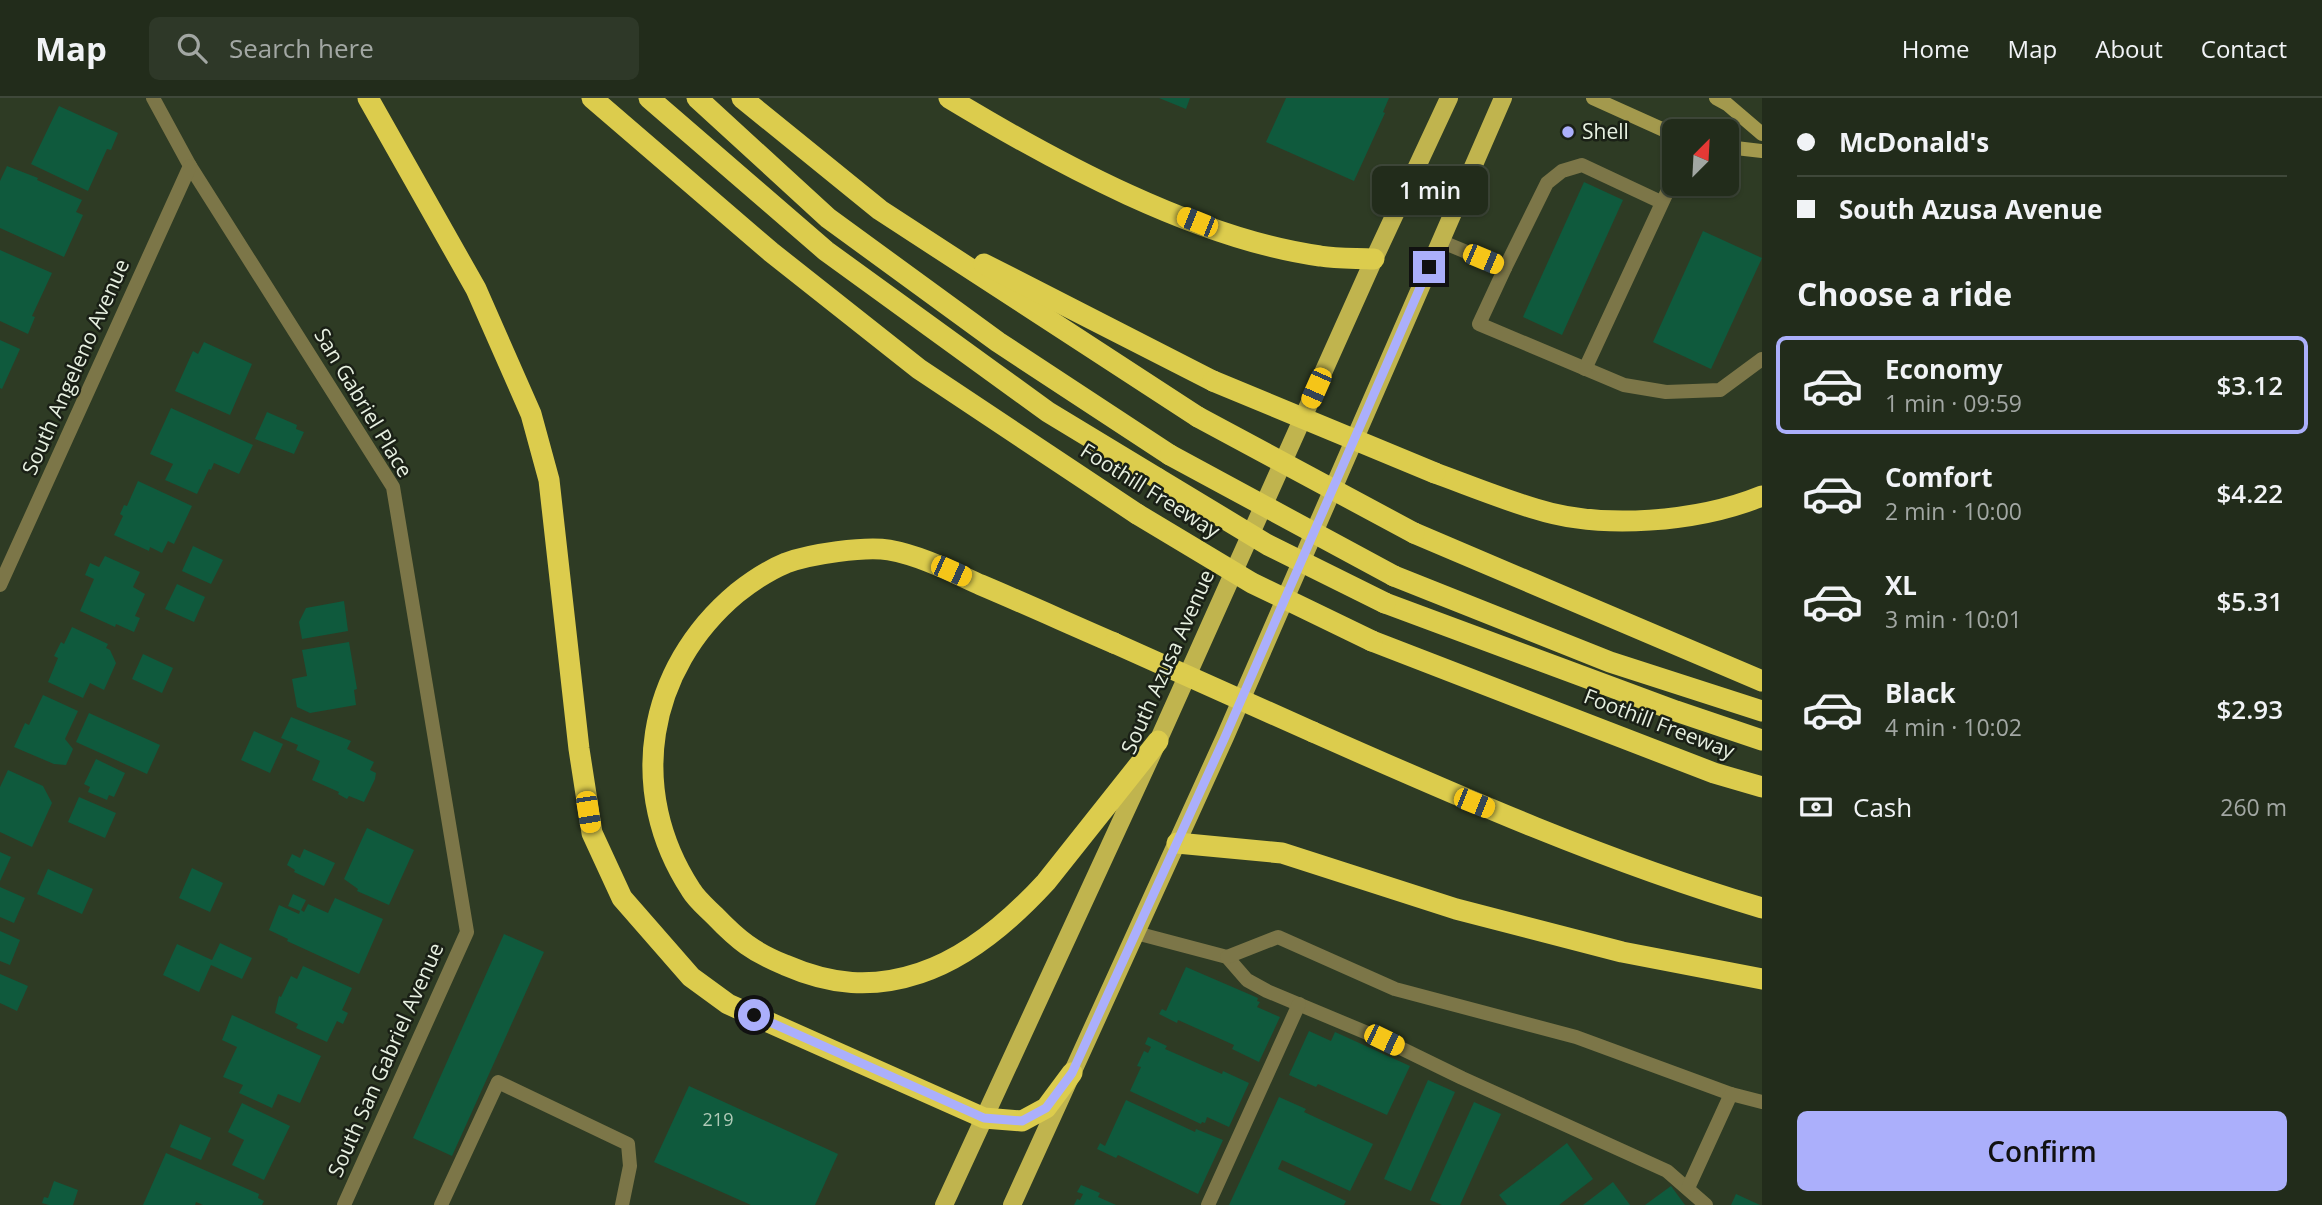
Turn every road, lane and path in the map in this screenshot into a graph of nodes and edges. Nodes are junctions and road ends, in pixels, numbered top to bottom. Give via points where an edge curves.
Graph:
1 (153, 98) edge
2 (368, 98) edge
3 (592, 98) edge
4 (649, 98) edge
5 (697, 98) edge
6 (742, 98) edge
7 (949, 98) edge
8 (1448, 98) edge
9 (1503, 98) edge
10 (1593, 98) edge
11 (1716, 98) edge
12 (1662, 129) edge
13 (1762, 134) edge
14 (1740, 148) edge
15 (1762, 151) edge
16 (190, 166) junction
17 (1664, 196) edge
18 (1661, 202) junction
19 (880, 210) junction
20 (1440, 241) junction
21 (1374, 259) junction
22 (1505, 268) junction
23 (1762, 359) edge
24 (1585, 369) junction
25 (1762, 496) edge
26 (0, 585) edge
27 (1762, 681) edge
28 (1762, 711) edge
29 (1762, 740) edge
30 (1158, 741) junction
31 (1762, 787) edge
32 (1177, 843) junction
33 (1762, 908) edge
34 (467, 932) joint
35 (1136, 933) junction
36 (1227, 957) junction
37 (1762, 979) edge
38 (1299, 1004) junction
39 (1072, 1073) junction
40 (1731, 1094) junction
41 (1762, 1102) edge
42 (984, 1118) junction
43 (1688, 1188) junction
44 (344, 1205) edge
45 (441, 1205) edge
46 (622, 1205) edge
47 (944, 1205) edge
48 (1012, 1205) edge
49 (1208, 1205) edge
50 (1706, 1205) edge

1 - 16 street, San Gabriel Place
2 - 42 highway via 476,289 531,414 549,480 592,833 622,898 691,976 728,1004
3 - 31 highway, Foothill Freeway, bridge via 771,252 919,369 1137,514 1252,583 1373,641
4 - 29 highway, bridge via 826,251 1048,412 1268,545 1385,603
5 - 28 highway, bridge via 828,218 999,342 1170,455 1394,576 1610,662
6 - 19 highway
7 - 21 highway via 1065,163 1197,222 1249,241 1321,257
8 - 21 main road, South Azusa Avenue
9 - 20 main road
10 - 12 main road
11 - 13 main road
14 - 15 main road
16 - 26 street, South Angeleno Avenue
16 - 34 street, San Gabriel Place via 393,486
17 - 18 street
18 - 22 street via 1582,165 1562,171 1547,183
18 - 24 street
19 - 25 highway, bridge via 1213,381 1537,510 1583,519 1667,518
19 - 27 highway, bridge via 1198,417 1415,533
20 - 22 street
20 - 32 main road
21 - 30 main road, South Azusa Avenue
22 - 24 street via 1479,324
23 - 24 street via 1720,390 1666,392 1624,385
30 - 33 highway, bridge via 1026,903 952,958 921,973 885,982 815,978 739,941 692,892 663,837 652,780 654,737 666,695 688,647 713,613 748,584 786,563 844,551 887,550 928,561 1474,803 1600,854
30 - 42 main road, South Azusa Avenue
32 - 35 main road
32 - 37 highway via 1282,853 1456,909 1597,946
34 - 44 street, South San Gabriel Avenue
35 - 36 street
35 - 39 main road
36 - 38 street via 1247,980
36 - 40 street via 1278,937 1395,989 1576,1037
38 - 43 street via 1667,1171
38 - 49 street
39 - 42 highway via 1046,1108 1022,1121
39 - 48 main road
40 - 41 street
40 - 43 street
42 - 47 main road, South Azusa Avenue
43 - 50 street
45 - 46 street via 498,1082 628,1144 630,1166

